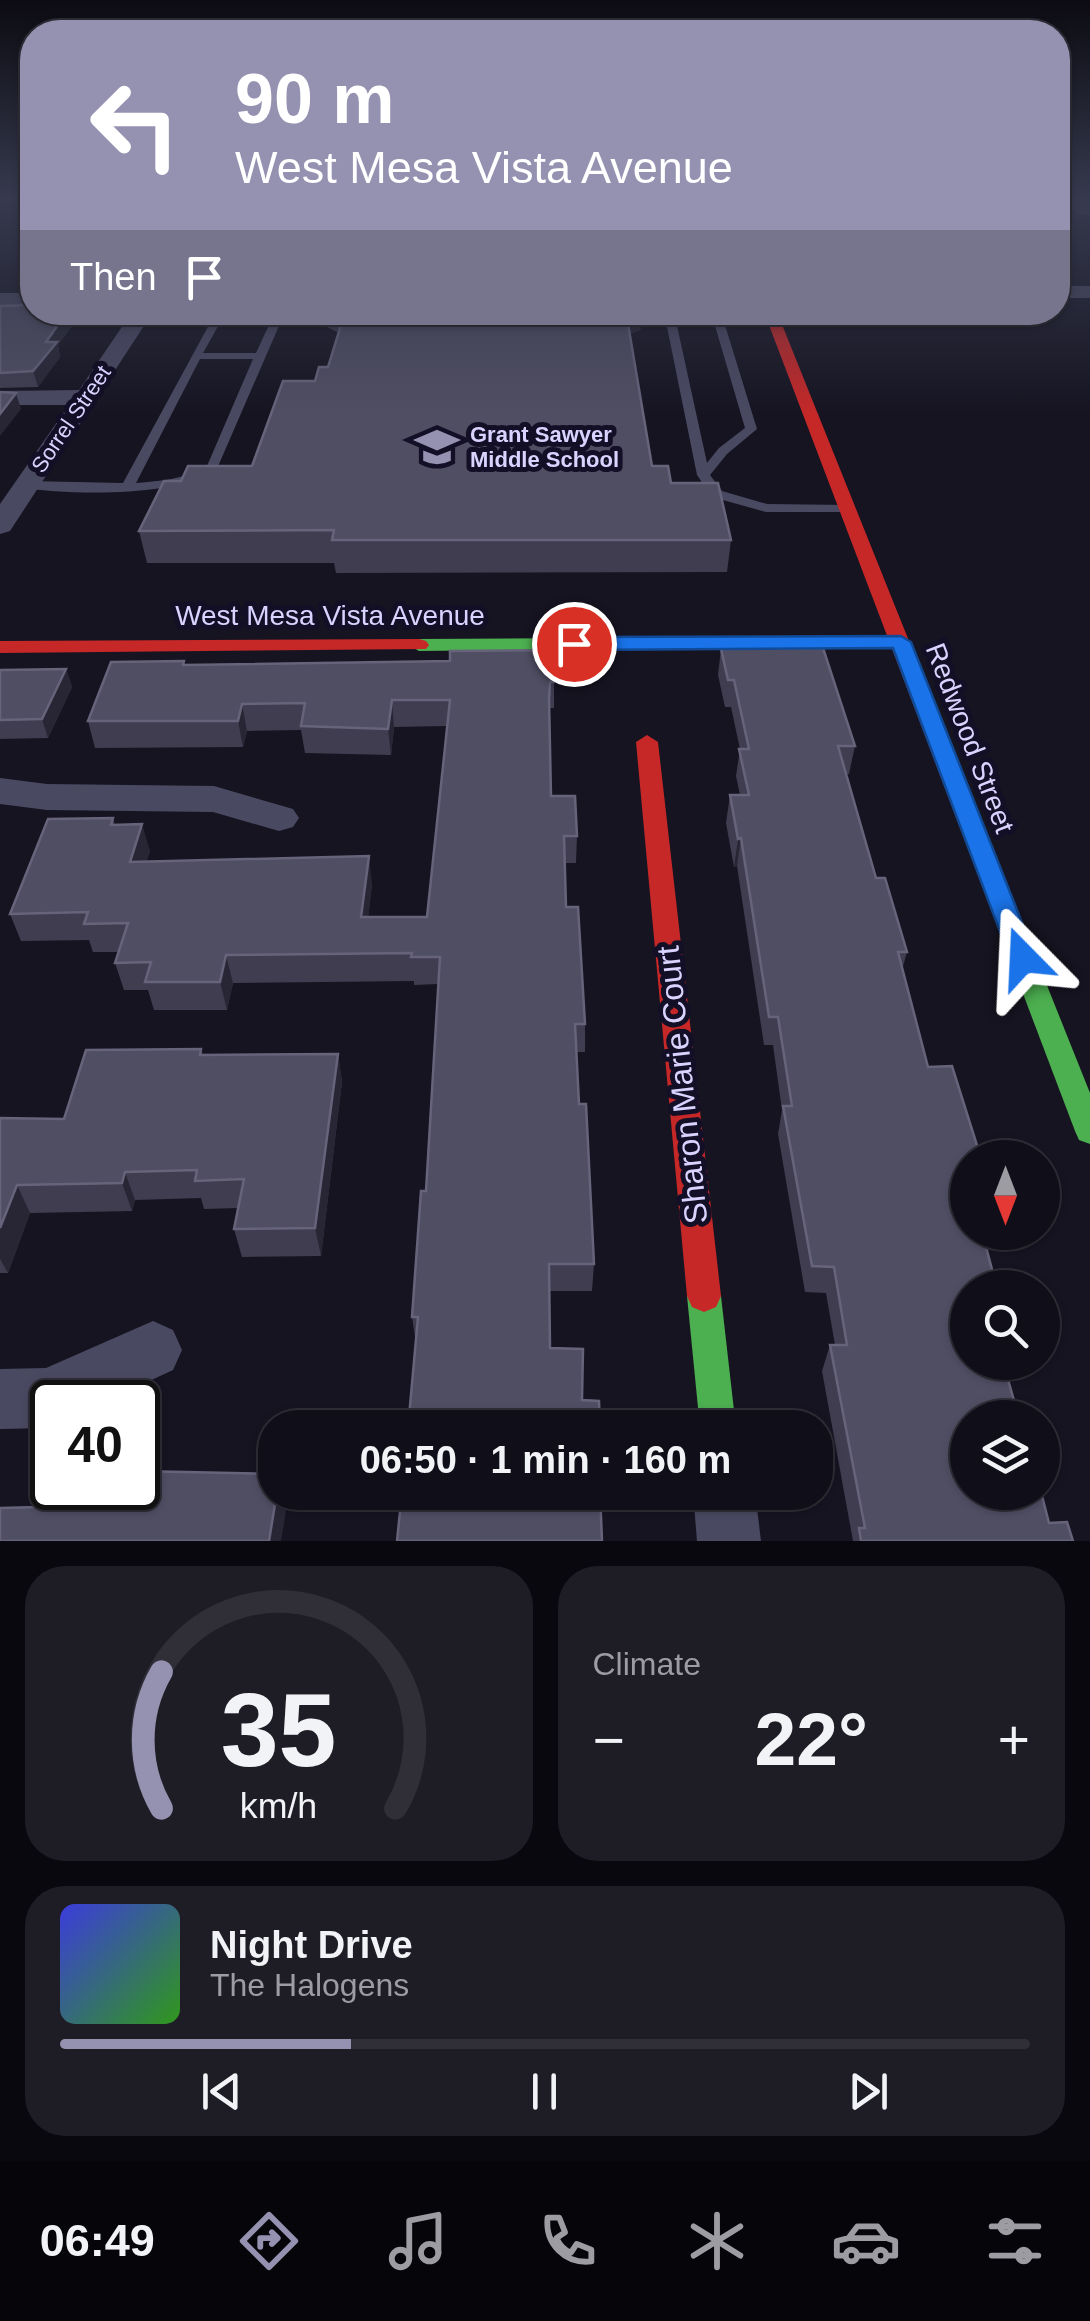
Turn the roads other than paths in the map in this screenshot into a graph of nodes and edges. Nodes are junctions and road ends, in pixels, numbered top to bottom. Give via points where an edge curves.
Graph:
1 (134, 325) edge
2 (214, 325) edge
3 (274, 325) edge
4 (672, 325) edge
5 (720, 325) edge
6 (775, 325) edge
7 (196, 356) junction
8 (260, 356) junction
9 (85, 397) junction
10 (0, 398) edge
11 (703, 475) junction
12 (129, 484) junction
13 (26, 485) junction
14 (848, 509) junction
15 (0, 526) edge
16 (901, 642) junction
17 (0, 647) edge
18 (647, 742) dead end
19 (0, 791) edge
20 (280, 818) dead end
21 (1090, 1131) edge
22 (153, 1350) dead end
23 (0, 1400) edge
24 (716, 1410) edge
25 (726, 1510) edge
26 (729, 1541) edge

1 - 9 street, Sorrel Street
2 - 7 lane
3 - 8 lane
4 - 11 lane
5 - 11 lane via 751,429
6 - 14 street, Redwood Street
7 - 8 lane
7 - 12 lane
8 - 12 lane via 209,472 188,482
9 - 10 street
9 - 13 street, Sorrel Street
11 - 14 lane via 717,494 766,508
12 - 13 lane
13 - 15 street, Sorrel Street
14 - 16 street, Redwood Street
16 - 17 street, West Mesa Vista Avenue
16 - 21 street, Redwood Street
18 - 24 street, Sharon Marie Court
19 - 20 street via 214,799
22 - 23 street via 47,1398
25 - 26 street

